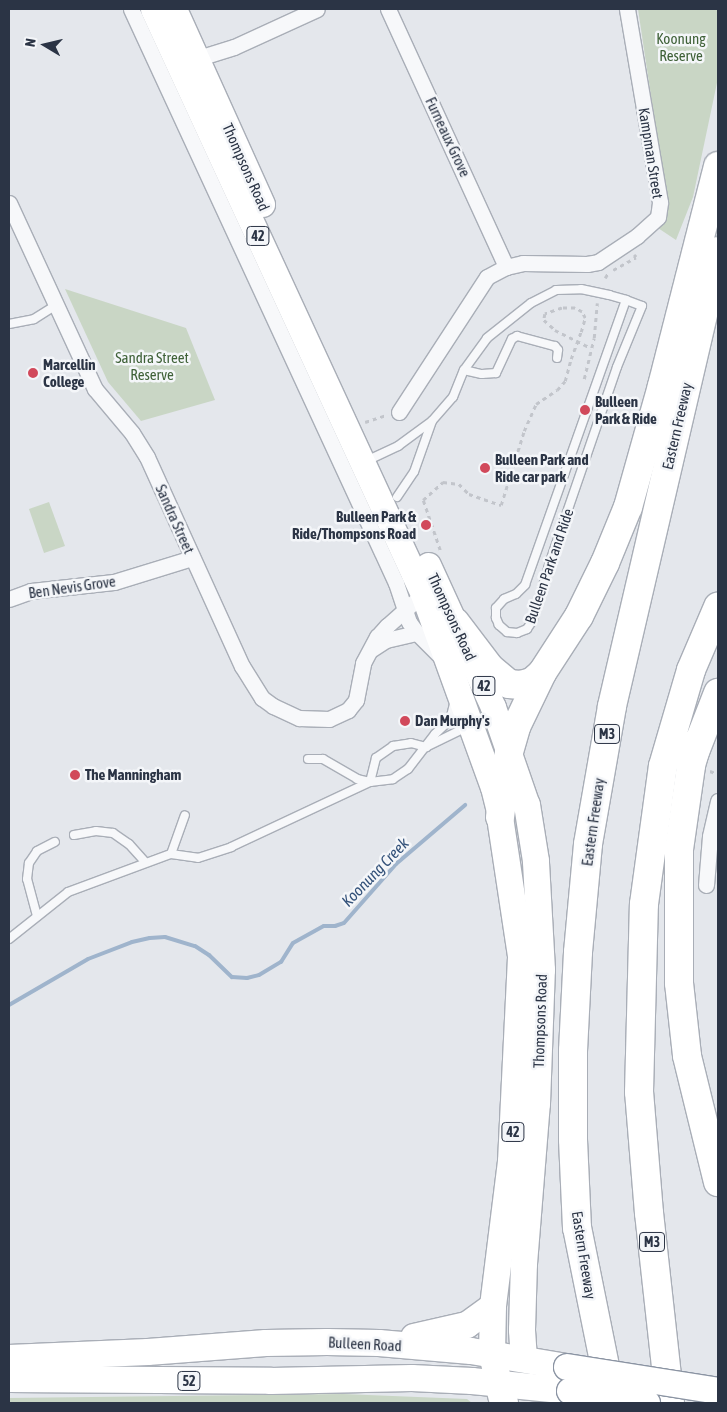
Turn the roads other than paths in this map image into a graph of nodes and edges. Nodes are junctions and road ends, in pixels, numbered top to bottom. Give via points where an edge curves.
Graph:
1 (131, 9) edge
2 (153, 9) edge
3 (174, 9) edge
4 (317, 9) edge
5 (388, 9) edge
6 (628, 9) edge
7 (191, 67) junction
8 (718, 166) edge
9 (9, 203) edge
10 (718, 251) edge
11 (506, 267) junction
12 (626, 300) junction
13 (56, 305) junction
14 (9, 324) edge
15 (557, 358) dead end
16 (464, 370) junction
17 (398, 412) road end
18 (432, 421) junction
19 (370, 460) junction
20 (397, 497) junction
21 (192, 558) junction
22 (9, 599) edge
23 (414, 602) junction
24 (718, 607) edge
25 (455, 622) junction
26 (417, 634) junction
27 (370, 650) junction
28 (448, 664) junction
29 (542, 673) junction
30 (456, 690) junction
31 (718, 693) edge
32 (470, 725) junction
33 (698, 741) junction
34 (426, 747) junction
35 (509, 752) junction
36 (308, 759) dead end
37 (370, 782) junction
38 (718, 801) edge
39 (527, 805) joint
40 (185, 815) dead end
41 (500, 817) junction
42 (74, 835) dead end
43 (55, 842) dead end
44 (171, 854) junction
45 (145, 862) junction
46 (706, 885) dead end
47 (36, 916) junction
48 (9, 939) edge
49 (639, 1092) junction
50 (716, 1174) edge
51 (493, 1306) junction
52 (379, 1344) junction
53 (492, 1354) junction
54 (9, 1358) edge
55 (524, 1359) junction
56 (9, 1378) edge
57 (568, 1379) junction
58 (718, 1391) edge
59 (502, 1393) edge
60 (612, 1403) edge
61 (647, 1403) edge
62 (670, 1403) edge

1 - 23 street, Thompsons Road via 396,583
2 - 7 main road, Thompsons Road / 42
3 - 7 main road, Thompsons Road / 42
4 - 7 street
5 - 11 street, Furneaux Grove
6 - 11 street, Kampman Street via 660,202 658,217 637,236 598,262 524,263
7 - 19 main road, Thompsons Road / 42
7 - 19 main road, Thompsons Road / 42 via 361,423
8 - 29 highway via 628,507 579,616
9 - 13 street, Sandra Street
10 - 60 highway, Eastern Freeway / M3 via 612,706 588,844 578,952 573,1051 577,1228
11 - 17 street, Kampman Street via 482,281
12 - 12 lane, Bulleen Park and Ride via 525,585 516,594 504,598 496,608 499,626 507,632 527,630 533,620 549,565 642,306
12 - 16 lane via 580,288 556,290 506,321 487,338
13 - 14 lane via 34,319
13 - 21 street, Sandra Street via 100,398 132,433 147,458
15 - 16 lane via 555,346 517,336 512,339 496,373
16 - 18 lane via 453,397
18 - 19 lane via 398,446
18 - 20 lane via 414,472
19 - 20 main road, Thompsons Road / 42
19 - 23 main road, Thompsons Road / 42
20 - 25 main road, Thompsons Road / 42
21 - 22 street, Ben Nevis Grove via 114,582 31,591
21 - 27 street, Sandra Street via 251,682 262,698 284,712 299,718 320,720 348,710 356,700 360,670
23 - 26 street, Thompsons Road
23 - 27 street, Sandra Street via 387,626
23 - 28 main road, Thompsons Road / 42
24 - 49 highway, M3 via 691,670 663,766 644,904
25 - 29 highway via 490,668 509,684 532,682
25 - 32 main road via 477,701 477,717
25 - 35 main road, Thompsons Road / 42
26 - 27 street via 386,640
26 - 28 street, Thompsons Road
28 - 30 main road, Thompsons Road / 42
29 - 35 highway via 516,726
30 - 32 main road, Thompsons Road / 42
30 - 34 lane via 450,720
31 - 33 highway, M3
32 - 34 lane
32 - 41 main road, Thompsons Road / 42 via 493,787
33 - 49 highway, M3 via 673,821 654,905 644,982
33 - 50 highway via 691,766 679,849 679,983 687,1056
34 - 37 lane via 403,774 393,779
34 - 37 lane via 400,743 386,749 374,762
35 - 39 main road, Thompsons Road / 42
35 - 41 highway
36 - 37 lane via 323,759 357,779
37 - 44 lane via 208,856 188,858
38 - 46 street via 710,836
39 - 55 highway, Thompsons Road / 42 via 536,861 542,970 537,1114 524,1264
40 - 44 lane
41 - 51 highway, Thompsons Road / 42 via 521,956 511,1162
42 - 45 lane via 96,830 113,833
43 - 47 lane via 37,851 28,863 27,879
44 - 45 lane
45 - 47 lane via 68,892
47 - 48 lane
49 - 62 highway, M3
51 - 52 highway via 458,1328
51 - 53 highway, Thompsons Road / 42
52 - 53 highway, Bulleen Road / 52
52 - 54 highway, Bulleen Road / 52 via 266,1343
53 - 55 highway, Bulleen Road / 52
53 - 59 highway, Thompsons Road / 42
55 - 57 highway, Bulleen Road
56 - 59 highway, Bulleen Road / 52 via 179,1381 412,1378
57 - 58 highway, Bulleen Road, bridge
57 - 59 highway, Bulleen Road
57 - 61 highway, Bulleen Road, bridge

